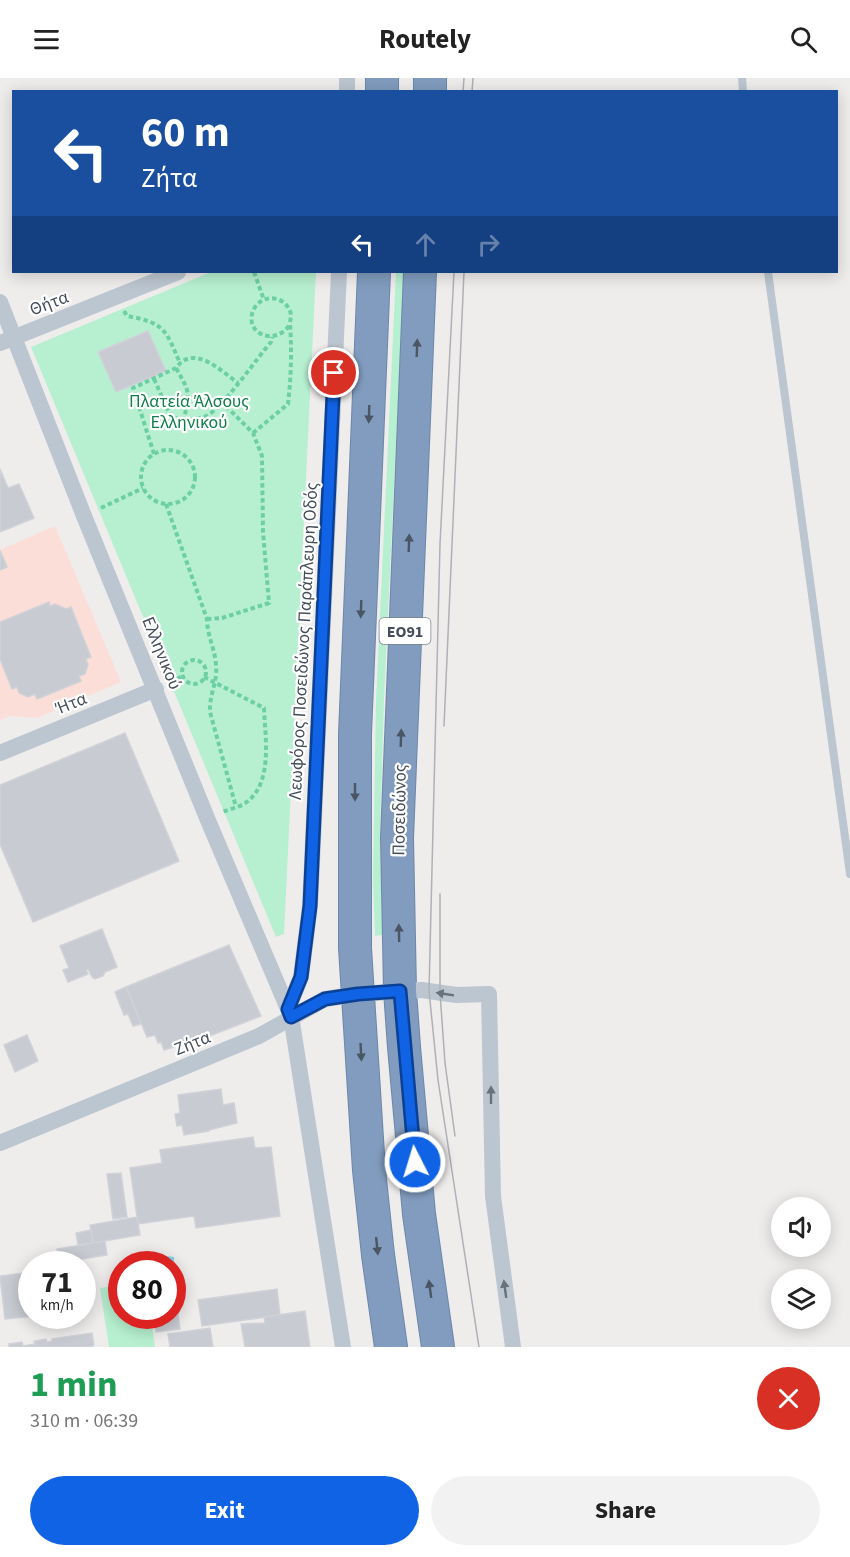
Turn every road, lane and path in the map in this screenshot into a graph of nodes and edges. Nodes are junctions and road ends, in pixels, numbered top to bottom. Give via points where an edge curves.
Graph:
1 (176, 273) edge
2 (254, 273) edge
3 (339, 273) edge
4 (374, 273) edge
5 (420, 273) edge
6 (768, 273) edge
7 (117, 297) junction
8 (264, 300) junction
9 (0, 302) edge
10 (290, 324) junction
11 (272, 337) junction
12 (7, 340) edge
13 (180, 363) junction
14 (176, 368) junction
15 (154, 379) junction
16 (238, 382) junction
17 (222, 402) junction
18 (184, 419) junction
19 (253, 433) junction
20 (154, 454) junction
21 (143, 488) junction
22 (166, 504) junction
23 (84, 516) junction
24 (207, 619) junction
25 (204, 677) junction
26 (215, 682) junction
27 (156, 689) junction
28 (0, 753) edge
29 (236, 807) junction
30 (207, 818) junction
31 (850, 874) edge
32 (400, 991) junction
33 (358, 994) junction
34 (290, 1013) junction
35 (0, 1143) edge
36 (343, 1347) edge
37 (391, 1347) edge
38 (438, 1347) edge
39 (513, 1347) edge

1 - 7 street, Θήτα
2 - 8 path
3 - 34 street, Λεωφόρος Ποσειδώνος Παράπλευρη Οδός via 310,906 301,977
4 -> 33 highway, ΕΟ91 via 355,734
32 -> 5 highway, Ποσειδώνος / ΕΟ91 via 397,838
6 - 31 lane
7 - 12 street, Θήτα
7 - 13 path via 127,316 149,320 167,334
8 - 10 path via 285,303
8 - 11 path via 257,304 252,318 258,332
9 - 12 street, Ελληνικού
10 - 11 path via 286,331
10 - 19 path via 288,404
11 - 16 path
12 - 23 street, Ελληνικού
13 - 14 path
13 - 16 path via 201,358
14 - 15 path
14 - 18 path via 188,391
15 - 18 path via 171,417
15 - 20 path via 133,388
16 - 17 path
17 - 18 path via 209,414
17 - 19 path
19 - 24 path via 262,456 269,603
20 - 21 path via 142,467
20 - 22 path via 162,450 179,453 192,465 194,483 185,498
21 - 22 path via 152,499
21 - 23 path
22 - 24 path
23 - 27 street, Ελληνικού
24 - 26 path via 216,664
25 - 25 path via 205,669 197,661 183,667 187,682 198,683
25 - 26 path
26 - 29 path via 209,699 210,712
26 - 29 path via 264,708 265,770 252,797
27 - 28 street, Ήτα
27 - 30 street, Ελληνικού
29 - 30 path
30 - 34 street, Ελληνικού
32 - 33 street, Ζήτα
38 -> 32 highway, Ποσειδώνος / ΕΟ91 via 419,1215
39 -> 32 street via 493,1196 489,994
33 - 34 street, Ζήτα via 325,999
33 -> 37 highway, ΕΟ91 via 369,1170
34 - 35 street, Ζήτα via 259,1036
34 - 36 street

